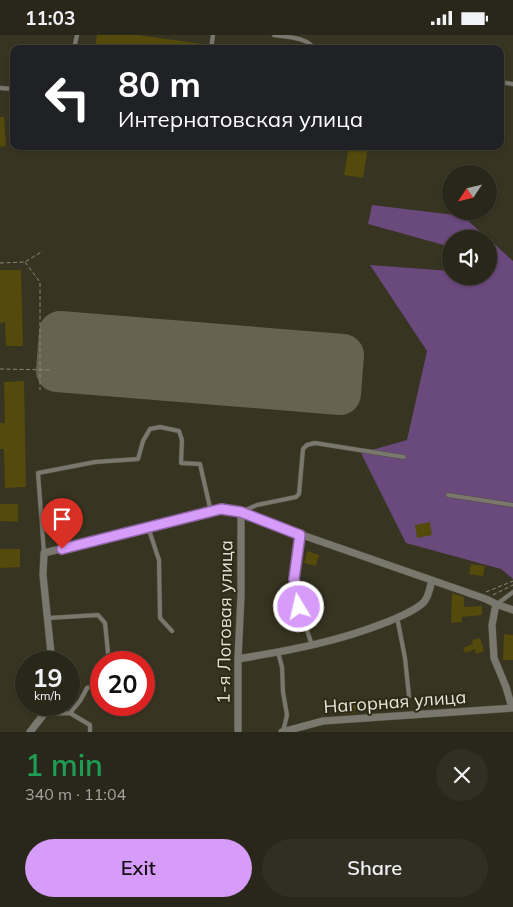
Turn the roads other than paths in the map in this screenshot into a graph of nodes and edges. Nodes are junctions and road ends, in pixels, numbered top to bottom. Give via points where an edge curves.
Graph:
1 (274, 35) edge
2 (312, 45) edge
3 (404, 457) dead end
4 (448, 495) dead end
5 (513, 505) edge
6 (211, 512) junction
7 (241, 512) junction
8 (148, 527) junction
9 (300, 535) junction
10 (44, 553) junction
11 (432, 580) junction
12 (513, 591) edge
13 (496, 604) junction
14 (513, 609) edge
15 (397, 617) junction
16 (47, 618) junction
17 (172, 631) dead end
18 (312, 645) junction
19 (51, 651) edge
20 (108, 651) edge
21 (278, 652) junction
22 (238, 659) junction
23 (90, 687) edge
24 (409, 696) dead end
25 (80, 701) edge
26 (512, 709) edge
27 (42, 716) edge
28 (75, 716) edge
29 (30, 732) edge
30 (90, 732) edge
31 (238, 732) edge
32 (283, 732) edge

1 - 2 lane
3 - 7 lane via 315,443 307,445 303,449 299,494
4 - 5 lane
6 - 7 street via 221,509
6 - 8 street
6 - 10 lane via 200,464 181,463 179,431 160,427 150,429 142,441 138,459 95,462 38,473
7 - 9 street
7 - 22 street, 1-я Логовая улица via 242,596
8 - 10 street
8 - 17 lane via 159,560 160,618
9 - 11 street
9 - 18 lane via 294,579 299,607
10 - 16 street
11 - 13 street
11 - 15 street via 424,601
12 - 13 lane
13 - 14 street
13 - 26 street via 492,625 494,659
15 - 18 street via 336,640
15 - 24 lane
16 - 19 street
16 - 20 lane via 98,615 105,623
18 - 21 street
21 - 22 street
21 - 32 lane via 287,715
22 - 31 street, 1-я Логовая улица
23 - 25 lane
26 - 32 street, Нагорная улица via 323,721
27 - 29 street
28 - 30 lane via 90,725

